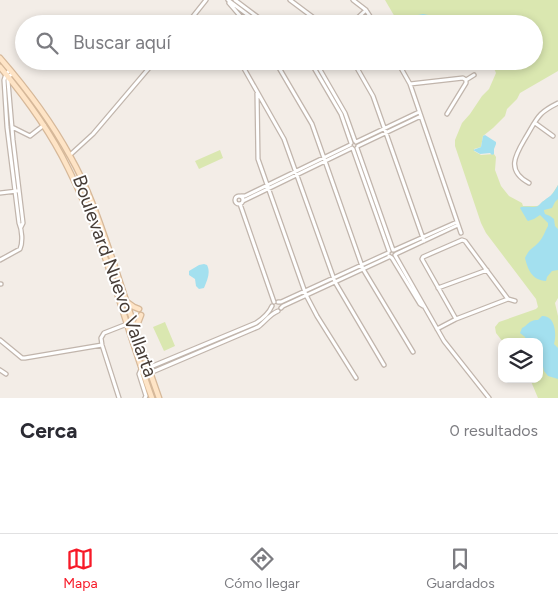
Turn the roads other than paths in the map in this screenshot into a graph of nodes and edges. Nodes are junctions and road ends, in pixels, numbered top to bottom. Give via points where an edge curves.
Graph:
1 (206, 0) edge
2 (229, 0) edge
3 (235, 0) edge
4 (290, 0) edge
5 (353, 0) edge
6 (238, 10) junction
7 (366, 10) junction
8 (194, 15) edge
9 (241, 15) edge
10 (246, 15) edge
11 (255, 15) edge
12 (310, 15) edge
13 (361, 15) edge
14 (369, 15) edge
15 (0, 58) edge
16 (0, 67) edge
17 (148, 70) edge
18 (244, 70) edge
19 (280, 70) edge
20 (315, 70) edge
21 (320, 70) edge
22 (358, 70) edge
23 (401, 70) edge
24 (12, 71) junction
25 (7, 75) junction
26 (474, 75) dead end
27 (466, 80) junction
28 (410, 84) junction
29 (257, 92) junction
30 (558, 103) edge
31 (420, 114) junction
32 (447, 114) dead end
33 (535, 123) junction
34 (44, 125) junction
35 (11, 127) junction
36 (385, 130) junction
37 (553, 136) dead end
38 (354, 145) junction
39 (70, 155) junction
40 (325, 160) junction
41 (296, 173) junction
42 (529, 183) dead end
43 (268, 186) junction
44 (18, 191) junction
45 (0, 193) edge
46 (241, 196) junction
47 (242, 202) junction
48 (458, 223) junction
49 (461, 233) dead end
50 (423, 239) junction
51 (392, 254) junction
52 (0, 260) edge
53 (362, 267) junction
54 (487, 270) junction
55 (334, 280) junction
56 (438, 288) junction
57 (305, 293) junction
58 (118, 297) junction
59 (508, 299) junction
60 (515, 301) dead end
61 (127, 302) junction
62 (275, 304) junction
63 (139, 309) dead end
64 (279, 309) junction
65 (131, 315) junction
66 (141, 315) dead end
67 (456, 319) junction
68 (129, 322) junction
69 (256, 323) junction
70 (258, 327) junction
71 (437, 329) junction
72 (136, 330) junction
73 (0, 340) edge
74 (216, 340) junction
75 (102, 345) junction
76 (218, 345) junction
77 (413, 352) dead end
78 (173, 358) junction
79 (176, 362) junction
80 (161, 363) junction
81 (384, 365) dead end
82 (142, 368) junction
83 (148, 368) junction
84 (163, 368) junction
85 (0, 370) edge
86 (6, 374) dead end
87 (150, 374) junction
88 (356, 378) dead end
89 (119, 398) edge
90 (145, 398) edge
91 (152, 398) edge
92 (159, 398) edge
93 (489, 398) edge

1 - 8 street
2 - 6 street
3 - 11 street
4 - 12 street
5 - 7 street
6 - 9 street
6 - 10 street
7 - 13 street
7 - 14 street
15 - 24 main road, Boulevard Nuevo Vallarta
16 - 25 main road, Boulevard Nuevo Vallarta
17 - 39 street via 93,134
18 - 29 street
19 - 40 street via 312,124
20 - 38 street via 341,114
21 - 38 street via 345,113
22 - 36 street via 374,96
23 - 28 street
24 - 25 street
24 - 39 main road, Boulevard Nuevo Vallarta
25 - 34 main road, Boulevard Nuevo Vallarta
25 - 35 street
25 - 44 street via 4,80 8,127
26 - 27 street
27 - 28 street
27 - 32 street
28 - 31 street
29 - 41 street via 284,140
29 - 43 street via 258,159
30 - 33 street via 542,112
31 - 36 street
31 - 48 street
33 - 37 street
33 - 42 street via 514,161 518,175
34 - 35 street via 30,136
34 - 58 main road, Boulevard Nuevo Vallarta via 82,198
35 - 44 street
36 - 38 street
36 - 50 street
38 - 40 street
38 - 51 street
39 - 61 main road, Boulevard Nuevo Vallarta via 95,210
40 - 41 street
40 - 53 street
41 - 43 street
41 - 55 street
43 - 46 street
43 - 47 street
43 - 57 street
44 - 45 street
44 - 52 street via 23,223 22,248
46 - 47 street
46 - 47 street via 235,200
47 - 62 street
48 - 49 street
48 - 50 street
50 - 51 street
51 - 53 street
51 - 71 street
53 - 55 street
53 - 77 street
54 - 56 street
54 - 56 street via 462,240 423,257
54 - 59 street
55 - 57 street
55 - 81 street
56 - 67 street
57 - 62 street
57 - 64 street
57 - 88 street
58 - 65 main road
58 - 68 main road, Boulevard Nuevo Vallarta
59 - 60 street
59 - 67 street
61 - 63 main road
61 - 65 main road, Boulevard Nuevo Vallarta
62 - 64 street via 281,306
62 - 64 street via 274,310
62 - 69 street
64 - 70 street
65 - 68 main road, Boulevard Nuevo Vallarta
66 - 72 main road
67 - 71 street
68 - 72 main road, Boulevard Nuevo Vallarta
68 - 75 street via 104,333
68 - 82 main road, Boulevard Nuevo Vallarta
69 - 70 street
69 - 74 street
70 - 76 street
71 - 93 street
72 - 83 main road, Boulevard Nuevo Vallarta
73 - 75 street via 22,358
74 - 76 street
74 - 78 street
75 - 89 street
76 - 79 street
78 - 79 street
78 - 80 street
79 - 84 street
80 - 83 street
80 - 84 street
82 - 90 street via 139,374
82 - 91 main road, Boulevard Nuevo Vallarta
83 - 87 main road, Boulevard Nuevo Vallarta
84 - 87 street
85 - 86 street
87 - 92 main road, Boulevard Nuevo Vallarta

